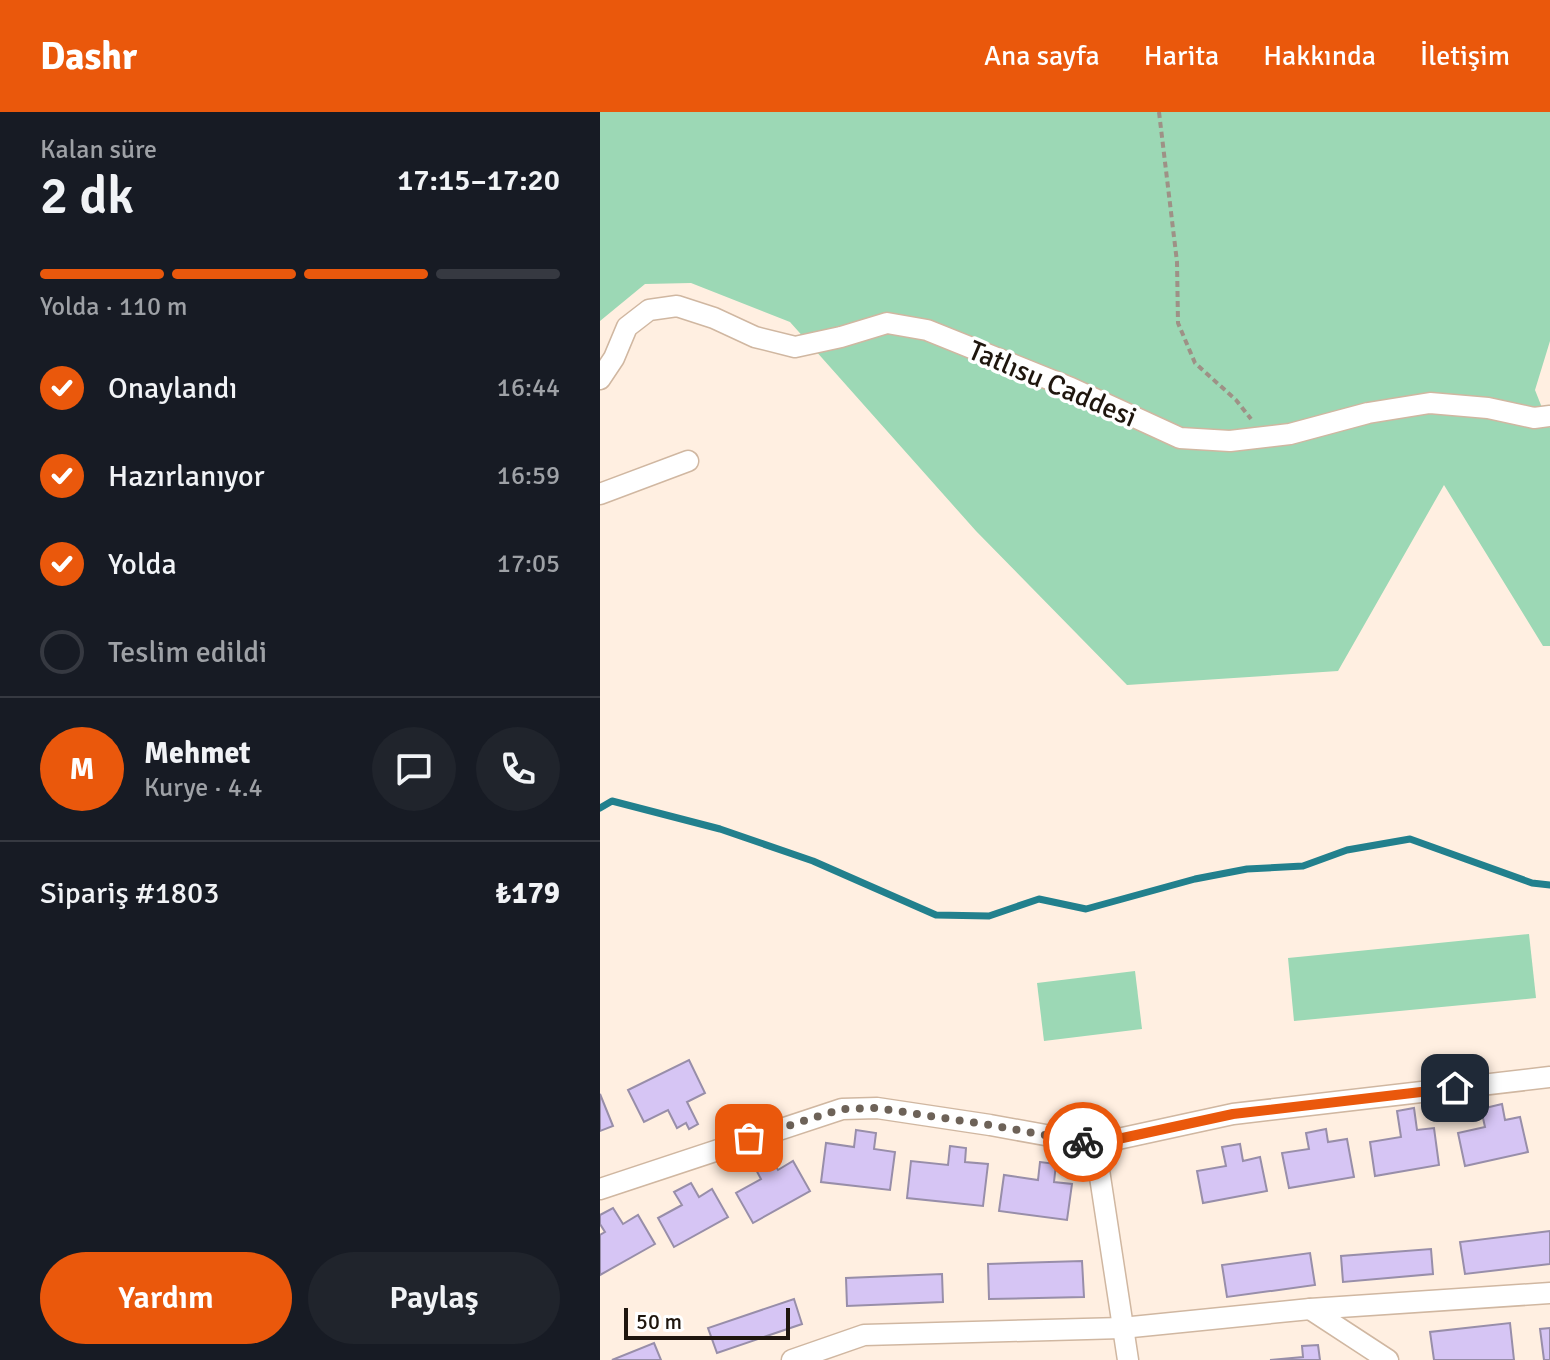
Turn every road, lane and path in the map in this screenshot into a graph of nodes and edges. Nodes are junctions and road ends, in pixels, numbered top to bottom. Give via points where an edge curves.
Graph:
1 (1159, 112) edge
2 (600, 379) edge
3 (1550, 416) edge
4 (1265, 437) junction
5 (688, 461) dead end
6 (600, 494) edge
7 (1550, 1077) edge
8 (1095, 1144) junction
9 (600, 1189) edge
10 (1550, 1293) edge
11 (1310, 1309) junction
12 (1122, 1328) junction
13 (792, 1360) edge
14 (1128, 1360) edge
15 (1388, 1360) edge

1 - 4 path via 1177,262 1178,323 1195,363 1236,400
2 - 4 street, Tatlısu Caddesi via 627,327 649,310 677,306 795,347 887,323 927,330 1180,438
3 - 4 street, Tatlısu Caddesi via 1430,403
5 - 6 street
7 - 8 street via 1233,1114
8 - 9 street via 877,1108 842,1109
8 - 12 street
10 - 11 street
11 - 12 street
11 - 15 street
12 - 13 street via 864,1335
12 - 14 street

